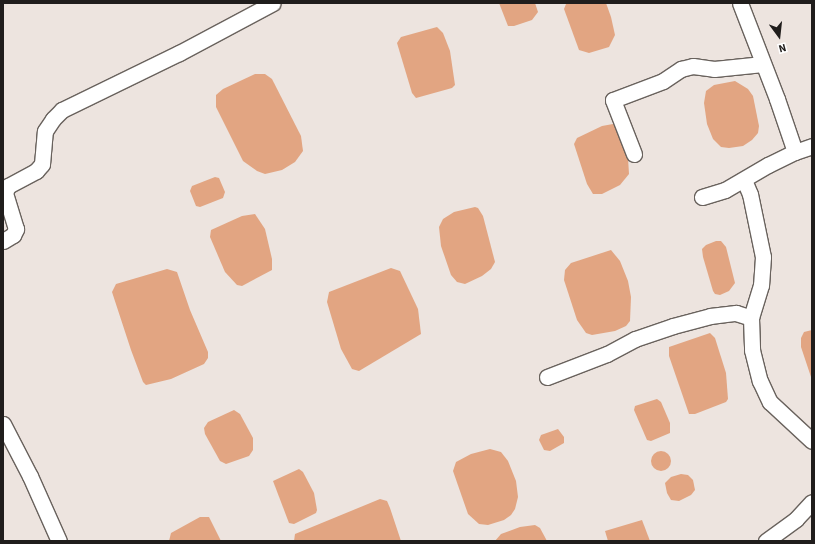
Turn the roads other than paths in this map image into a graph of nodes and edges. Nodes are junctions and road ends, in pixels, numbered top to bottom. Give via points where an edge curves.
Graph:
1 (273, 3) edge
2 (740, 3) edge
3 (762, 64) junction
4 (812, 146) edge
5 (795, 152) junction
6 (634, 154) dead end
7 (744, 180) junction
8 (702, 197) dead end
9 (3, 241) edge
10 (751, 318) junction
11 (547, 376) dead end
12 (3, 424) edge
13 (812, 441) edge
14 (812, 502) edge
15 (59, 541) edge
16 (766, 541) edge

1 - 9 street via 62,110 45,131 42,164 36,171 8,186 5,192 16,229 13,235
2 - 3 street
3 - 5 street
3 - 6 street via 714,69 693,66 681,69 663,82 613,100
4 - 5 street
5 - 7 street
7 - 8 street via 725,190
7 - 10 street via 753,208 763,257 761,285
10 - 11 street via 736,313 695,320 635,340 607,354
10 - 13 street via 752,350 760,382 770,402
12 - 15 street
14 - 16 street via 796,519

